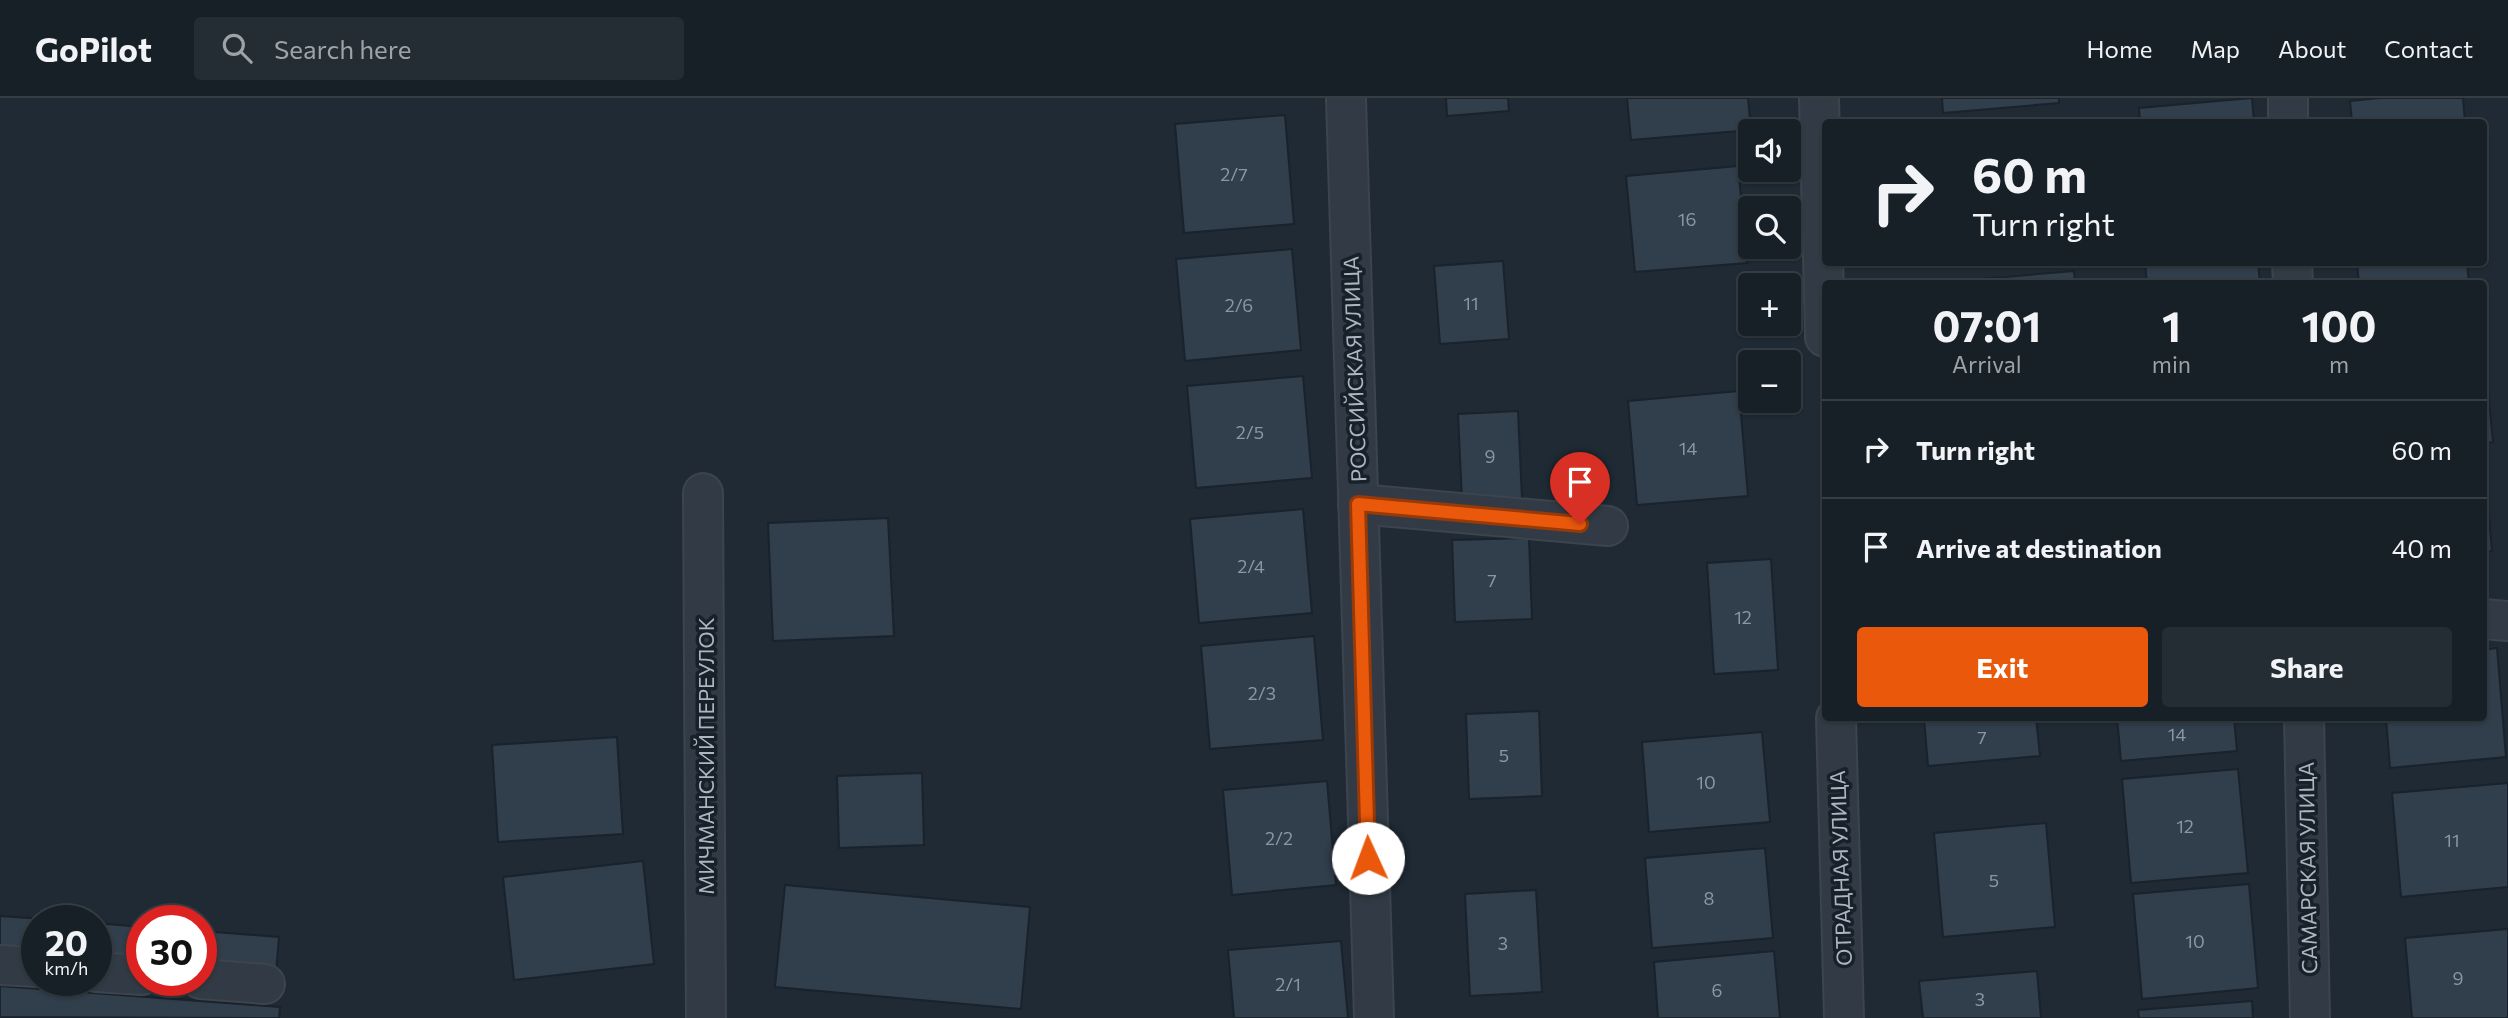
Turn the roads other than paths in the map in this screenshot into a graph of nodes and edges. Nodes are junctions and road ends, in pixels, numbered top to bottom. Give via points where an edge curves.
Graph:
1 (1346, 98) edge
2 (1819, 98) edge
3 (2288, 98) edge
4 (2288, 119) edge
5 (1822, 218) edge
6 (703, 493) dead end
7 (1358, 504) junction
8 (1608, 526) dead end
9 (2487, 619) edge
10 (2508, 621) edge
11 (1836, 721) edge
12 (2304, 721) edge
13 (0, 965) edge
14 (21, 966) edge
15 (217, 980) edge
16 (265, 984) dead end
17 (706, 1018) edge
18 (1374, 1018) edge
19 (1844, 1018) edge
20 (2310, 1018) edge

1 - 7 street, РОССИЙСКАЯ УЛИЦА
2 - 5 street
3 - 4 street
6 - 17 street, МИЧМАНСКИЙ ПЕРЕУЛОК
7 - 8 street
7 - 18 street, РОССИЙСКАЯ УЛИЦА
9 - 10 street
11 - 19 street, ОТРАДНАЯ УЛИЦА
12 - 20 street, САМАРСКАЯ УЛИЦА
13 - 14 street
15 - 16 street

